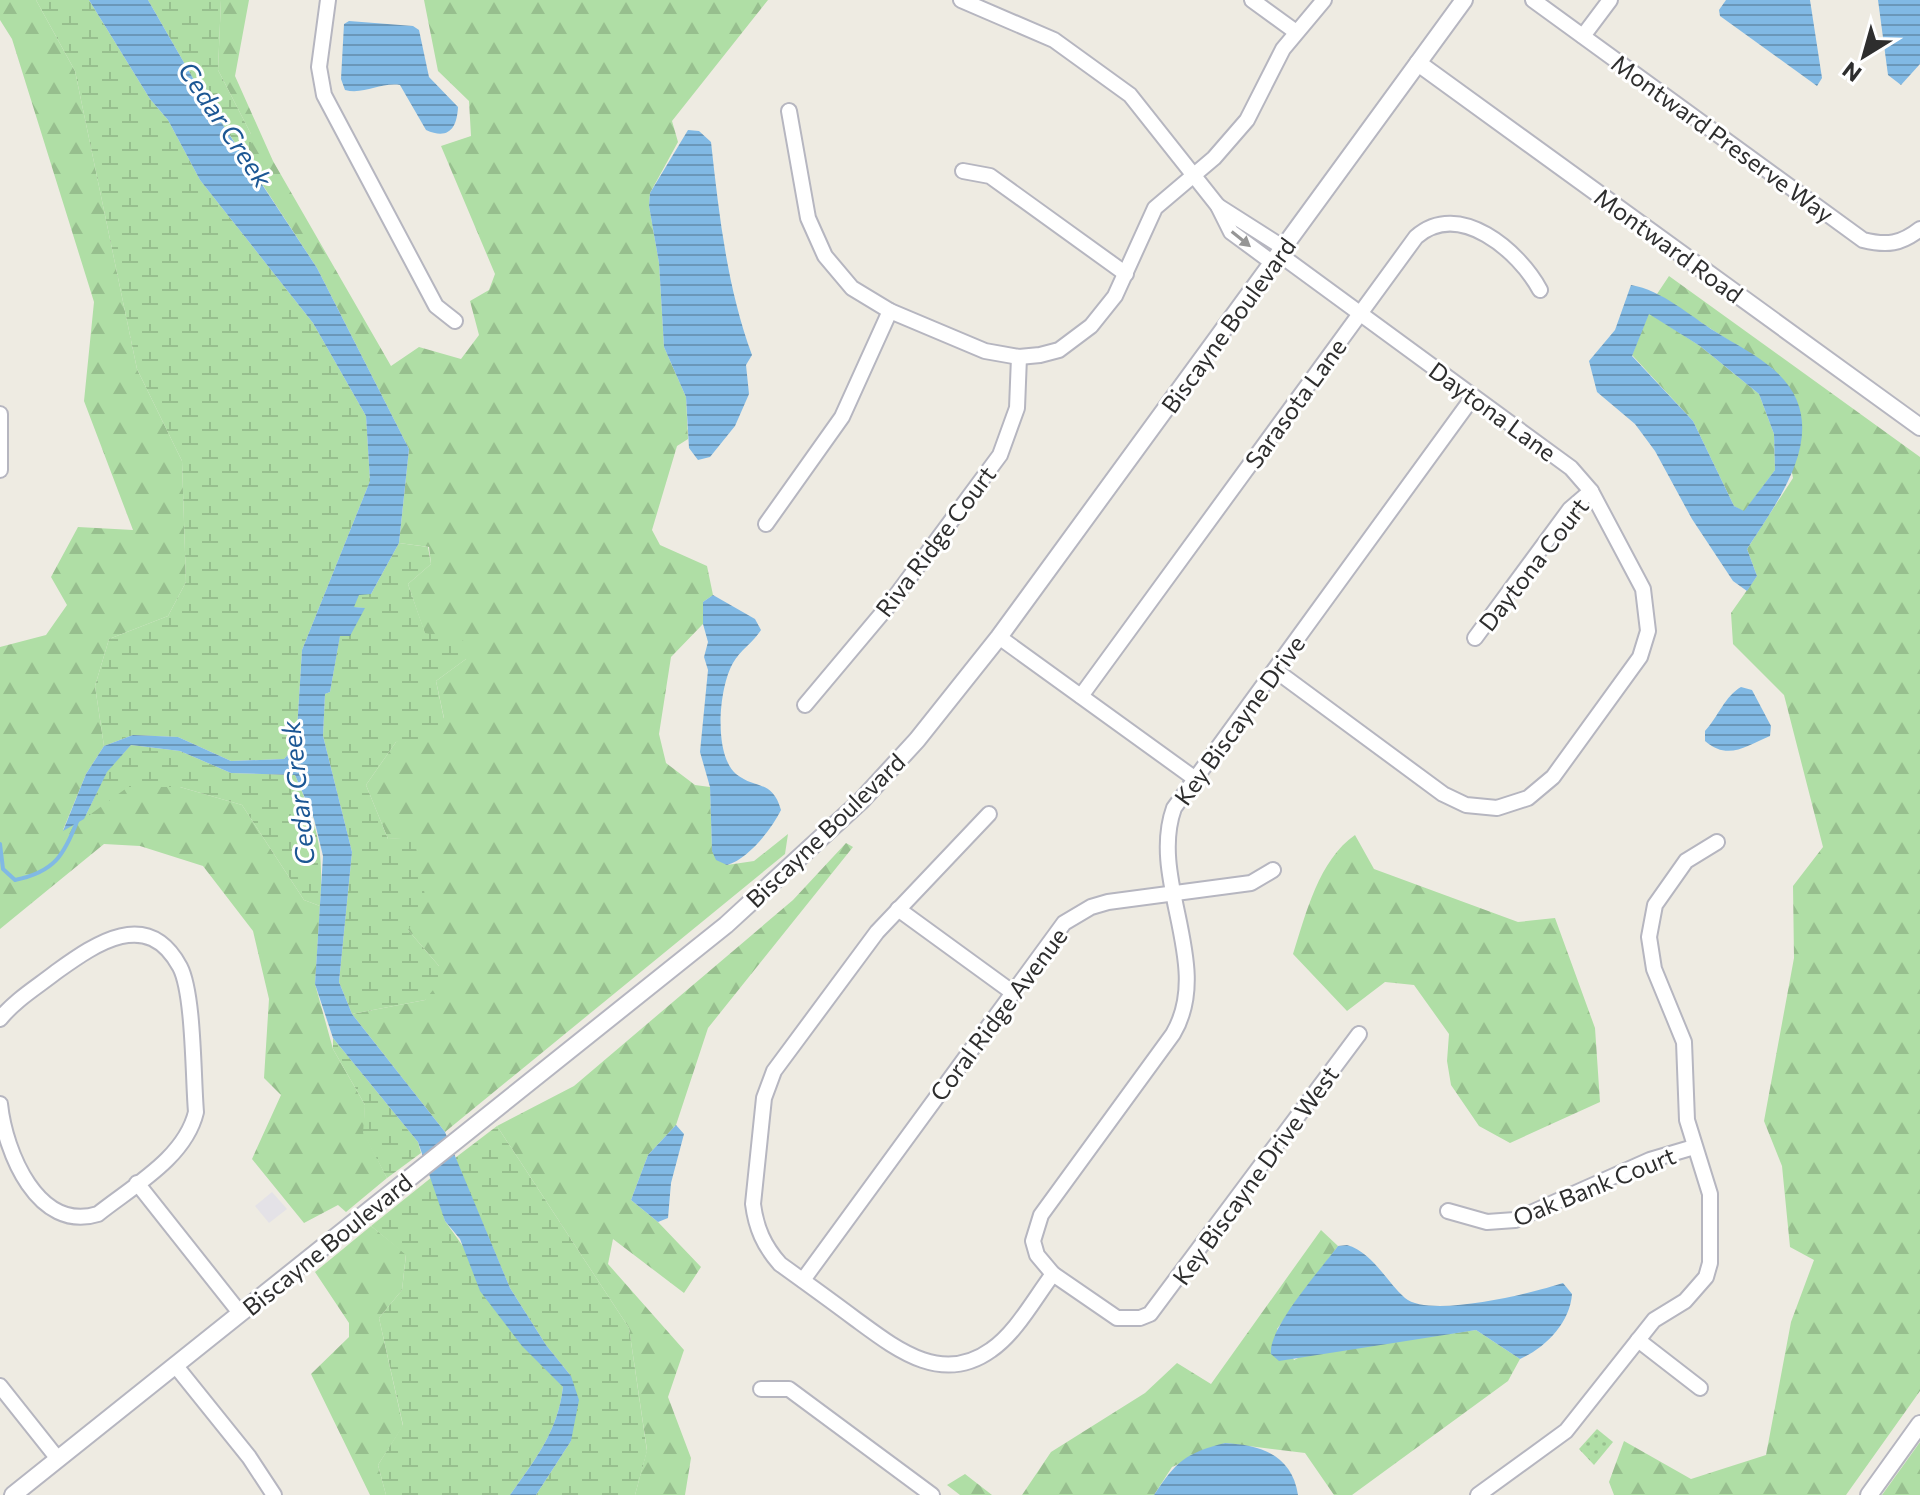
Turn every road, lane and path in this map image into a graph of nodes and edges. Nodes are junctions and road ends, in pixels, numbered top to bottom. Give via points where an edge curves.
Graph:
1 (328, 0) edge
2 (961, 0) edge
3 (1252, 0) edge
4 (1324, 0) edge
5 (1464, 0) edge
6 (1533, 0) edge
7 (1610, 0) edge
8 (1296, 32) junction
9 (1583, 36) junction
10 (1418, 63) junction
11 (789, 111) dead end
12 (963, 171) dead end
13 (1193, 176) junction
14 (1920, 229) edge
15 (1279, 255) junction
16 (1126, 274) junction
17 (1540, 290) dead end
18 (890, 311) junction
19 (1360, 314) junction
20 (455, 321) dead end
21 (1019, 357) junction
22 (1473, 397) junction
23 (0, 414) edge
24 (1920, 427) edge
25 (0, 470) edge
26 (1591, 491) junction
27 (766, 524) dead end
28 (999, 637) junction
29 (1475, 638) dead end
30 (1275, 670) junction
31 (1081, 696) junction
32 (805, 705) dead end
33 (1194, 778) junction
34 (989, 814) dead end
35 (1717, 842) dead end
36 (1273, 870) dead end
37 (1174, 894) junction
38 (898, 909) junction
39 (1012, 992) junction
40 (0, 1019) edge
41 (1359, 1034) dead end
42 (0, 1104) edge
43 (1694, 1147) junction
44 (137, 1183) junction
45 (1448, 1211) dead end
46 (1053, 1274) junction
47 (803, 1280) junction
48 (240, 1313) junction
49 (1638, 1340) junction
50 (175, 1365) junction
51 (0, 1386) edge
52 (1700, 1388) dead end
53 (761, 1389) dead end
54 (1920, 1424) edge
55 (58, 1459) junction
56 (1485, 1493) edge
57 (273, 1494) edge
58 (13, 1495) edge
59 (932, 1495) edge
60 (1869, 1495) edge

1 - 20 street via 319,67 324,95 436,306
2 - 13 street via 1054,40 1130,95
3 - 8 street
4 - 8 street
5 - 10 street, Biscayne Boulevard
6 - 9 street, Montward Preserve Way
7 - 9 street
8 - 13 street via 1247,120
9 - 14 street, Montward Preserve Way via 1863,240 1883,245
10 - 15 street, Biscayne Boulevard
10 - 24 street, Montward Road
11 - 18 street via 816,238 852,288
12 - 16 street via 990,176
13 - 15 street, Daytona Lane via 1218,206
13 - 16 street via 1155,208
15 - 19 street, Daytona Lane
15 - 28 street, Biscayne Boulevard
16 - 21 street via 1115,296 1079,338 1059,350
17 - 19 street, Sarasota Lane via 1528,268 1470,225 1442,222 1416,237
18 - 21 street via 985,351
18 - 27 street via 842,417
19 - 22 street, Daytona Lane
19 - 31 street, Sarasota Lane
21 - 32 street, Riva Ridge Court via 1017,408 1000,455 889,605
22 - 26 street, Daytona Lane via 1571,468
22 - 30 street, Key Biscayne Drive
23 - 25 street
26 - 29 street, Daytona Court via 1570,509
26 - 30 street, Daytona Lane via 1643,589 1648,616 1644,647 1553,777 1528,798 1497,808 1466,805 1443,794
28 - 31 street
28 - 48 street, Biscayne Boulevard via 917,740 821,841 726,925
30 - 33 street, Key Biscayne Drive
31 - 33 street
33 - 37 street, Key Biscayne Drive via 1174,808 1168,833
34 - 38 street
35 - 43 street via 1686,861 1655,905 1649,937 1654,969 1684,1042 1687,1120
36 - 37 street, Coral Ridge Avenue via 1251,883
37 - 39 street, Coral Ridge Avenue via 1108,902 1076,914
37 - 46 street, Key Biscayne Drive via 1187,985 1180,1021 1041,1215 1033,1241
38 - 39 street
38 - 47 street via 768,1084 753,1204 759,1234 780,1264
39 - 47 street, Coral Ridge Avenue
40 - 44 street via 93,946 120,934 161,945 185,982 196,1112 185,1140
41 - 46 street, Key Biscayne Drive West via 1150,1314 1117,1318
42 - 44 street via 9,1150 56,1212 69,1217 98,1214
43 - 45 street, Oak Bank Court via 1650,1160 1515,1220 1487,1222
43 - 49 street via 1710,1194 1710,1263 1697,1290 1664,1310
44 - 48 street
46 - 47 street via 1006,1337 973,1360 941,1365 902,1353
48 - 50 street, Biscayne Boulevard
49 - 52 street
49 - 56 street via 1566,1431
50 - 55 street, Biscayne Boulevard
50 - 57 street
51 - 55 street
53 - 59 street via 789,1389
54 - 60 street
55 - 58 street, Biscayne Boulevard

